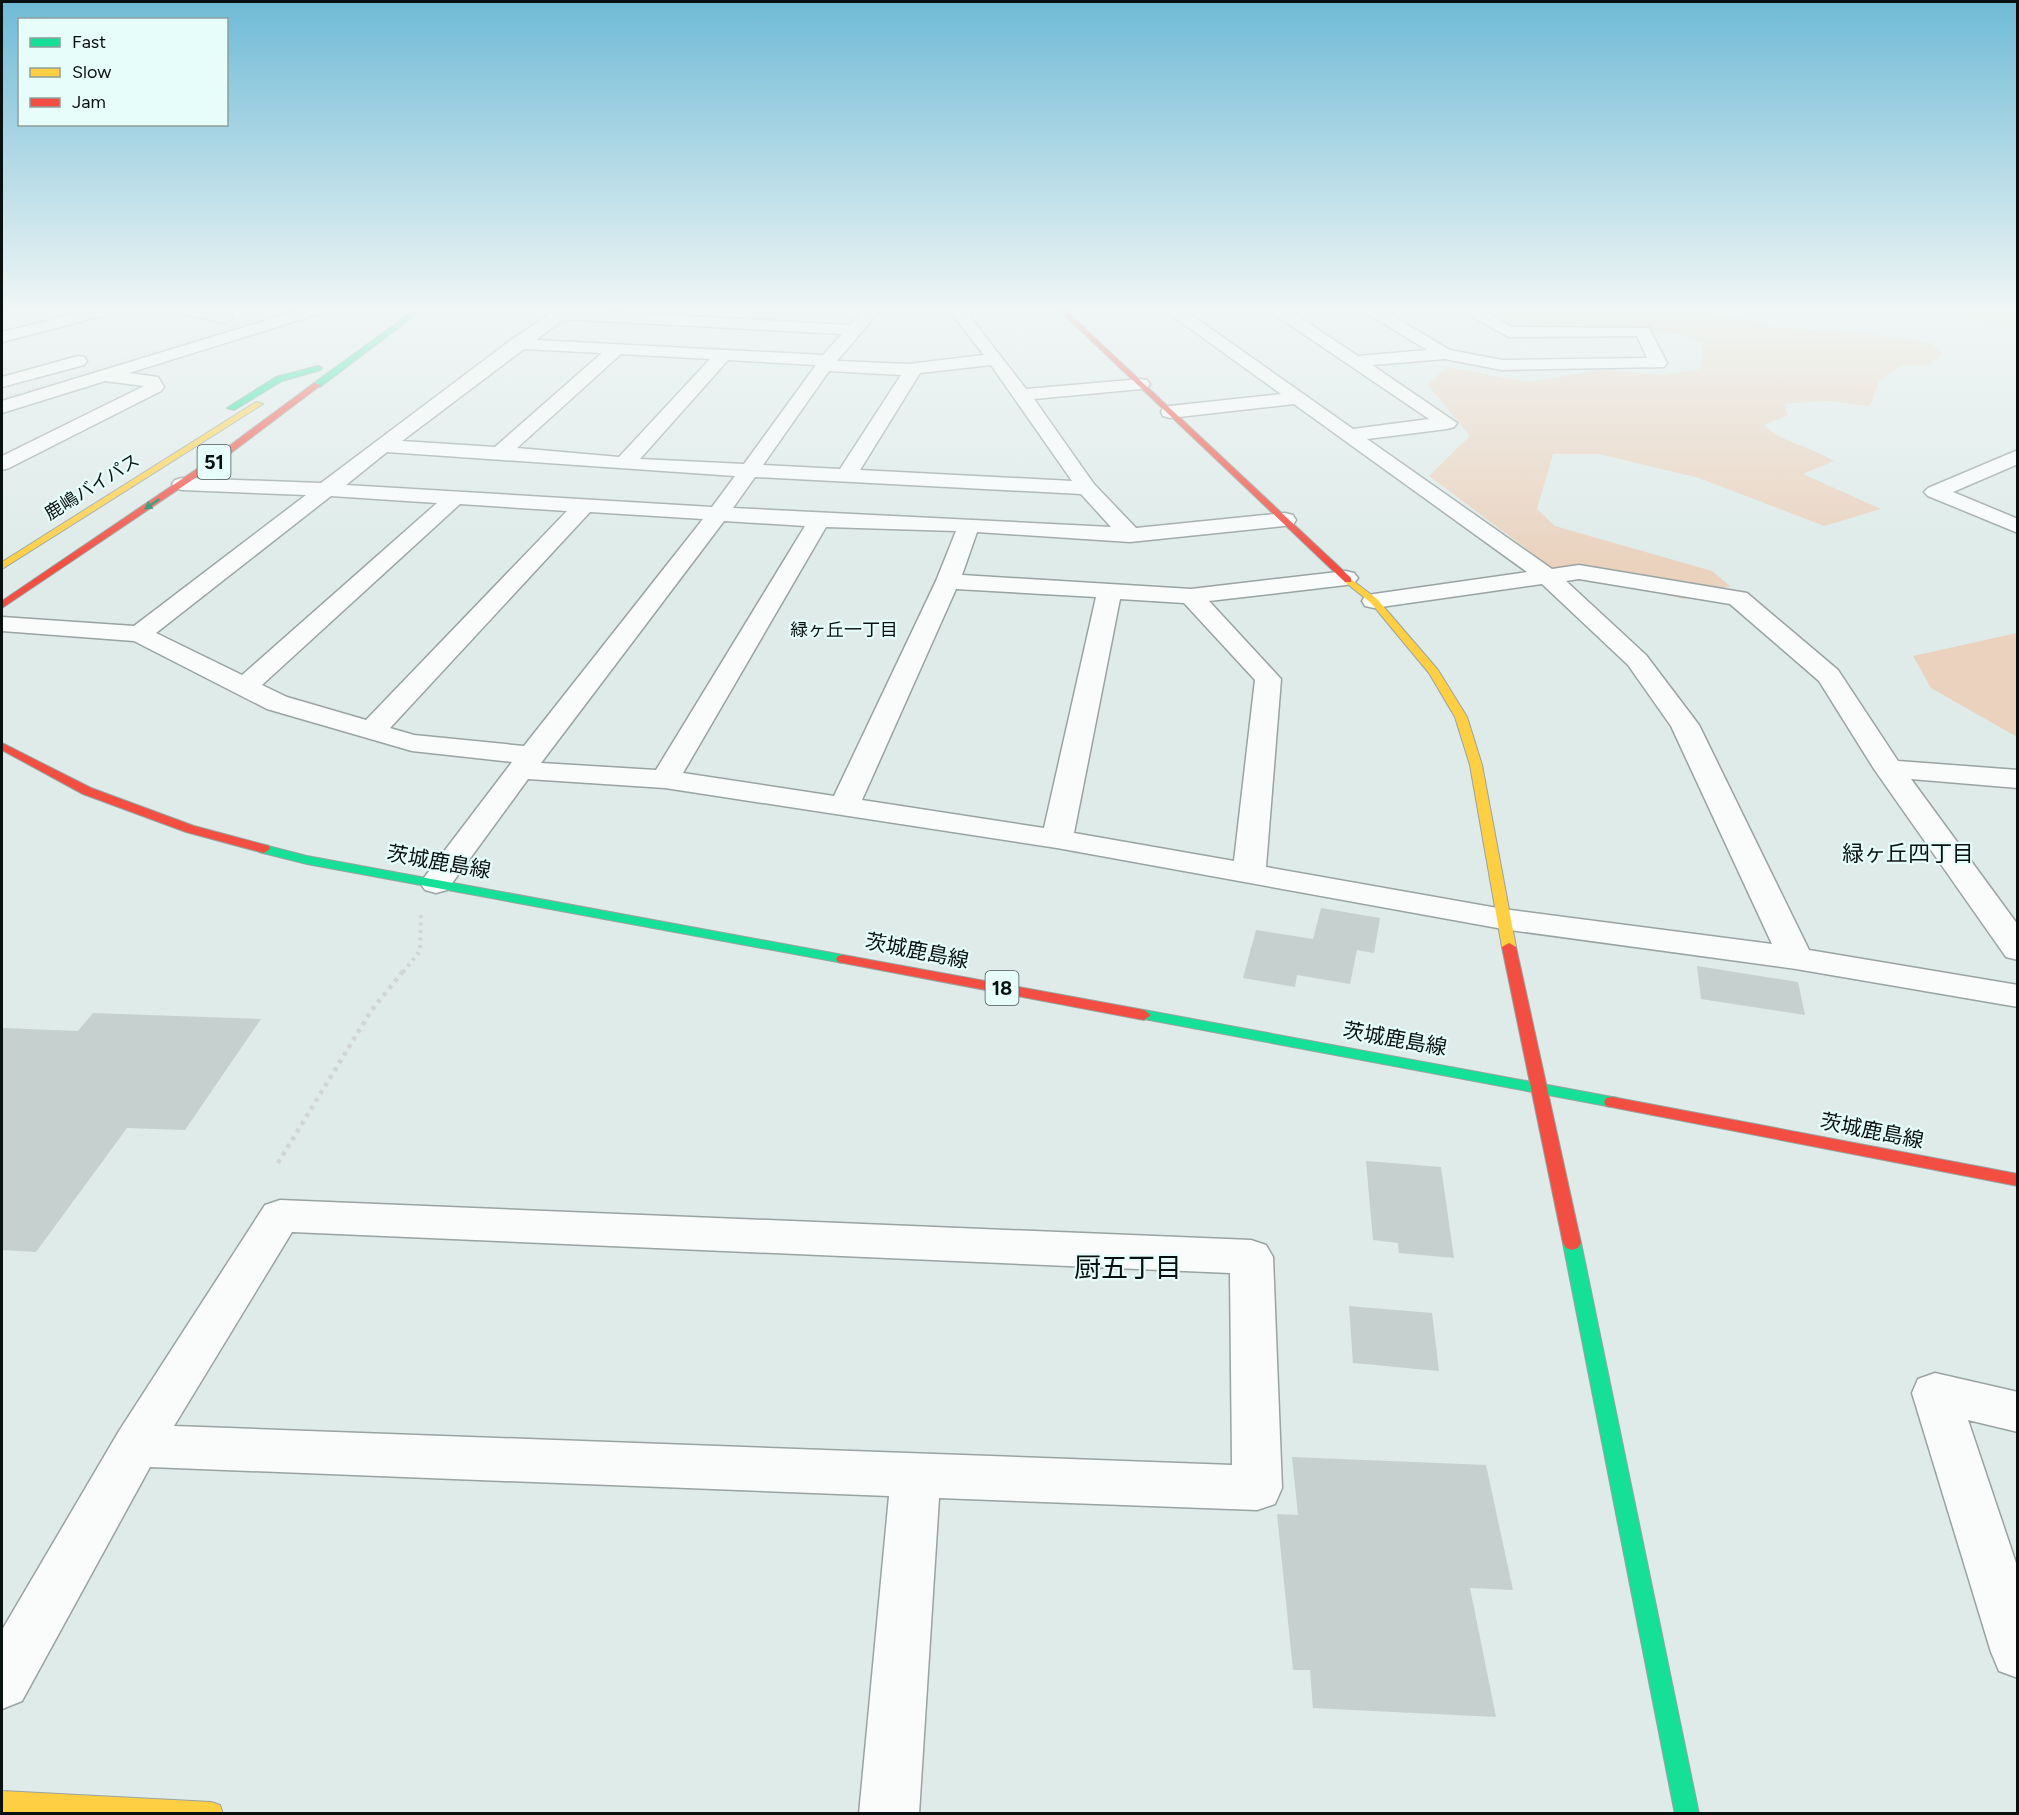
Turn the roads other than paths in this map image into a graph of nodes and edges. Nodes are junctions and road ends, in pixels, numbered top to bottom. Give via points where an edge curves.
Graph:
1 (45, 394) edge
2 (141, 394) edge
3 (254, 394) edge
4 (277, 394) edge
5 (304, 394) edge
6 (452, 394) edge
7 (567, 394) edge
8 (688, 394) edge
9 (804, 394) edge
10 (898, 394) edge
11 (1035, 394) edge
12 (1151, 394) edge
13 (1293, 394) edge
14 (1404, 394) edge
15 (1021, 395) joint
16 (1299, 398) junction
17 (2, 407) edge
18 (1170, 412) junction
19 (1350, 435) junction
20 (383, 446) junction
21 (500, 453) junction
22 (2018, 456) edge
23 (2, 464) edge
24 (624, 464) junction
25 (135, 465) dead end
26 (750, 470) junction
27 (845, 477) junction
28 (182, 484) junction
29 (1088, 488) junction
30 (328, 490) junction
31 (455, 498) junction
32 (584, 506) junction
33 (719, 513) junction
34 (819, 520) junction
35 (1284, 520) junction
36 (969, 525) junction
37 (2018, 527) edge
38 (1130, 535) junction
39 (5, 563) edge
40 (1547, 576) junction
41 (1346, 578) junction
42 (948, 581) junction
43 (1109, 592) junction
44 (1191, 596) junction
45 (1374, 601) junction
46 (2, 605) edge
47 (2, 624) edge
48 (140, 634) junction
49 (244, 687) junction
50 (372, 730) junction
51 (2, 746) edge
52 (526, 763) junction
53 (1889, 769) junction
54 (665, 779) junction
55 (2018, 779) edge
56 (843, 808) junction
57 (1057, 839) junction
58 (1249, 875) junction
59 (436, 883) junction
60 (1503, 919) junction
61 (2018, 950) edge
62 (1796, 958) junction
63 (2018, 996) edge
64 (1541, 1088) junction
65 (2018, 1180) edge
66 (2018, 1412) edge
67 (136, 1446) junction
68 (916, 1475) junction
69 (2018, 1652) edge
70 (2, 1682) edge
71 (2, 1803) edge
72 (212, 1814) edge
73 (889, 1814) edge
74 (1687, 1814) edge

1 - 17 street
2 - 23 street
3 - 25 main road, 51
4 - 39 main road, 鹿嶋バイパス / 51
5 - 28 main road, 51
6 - 20 street
7 - 21 street
8 - 24 street
9 - 26 street
10 - 27 street
11 - 15 street
12 - 18 main road
13 - 16 street
14 - 19 street via 1447,423
15 - 29 street
16 - 18 street
16 - 19 street
18 - 35 main road
19 - 40 street
20 - 21 street
20 - 30 street
21 - 24 street
22 - 37 street via 1935,492
24 - 26 street
26 - 27 street
26 - 33 street
27 - 29 street
28 - 30 street
28 -> 46 main road, 51
29 - 38 street
30 - 31 street
30 - 48 street
31 - 32 street
31 - 49 street
32 - 33 street
32 - 50 street
33 - 34 street
33 - 52 street
34 - 36 street
34 - 54 street
35 - 38 street
35 - 41 main road
36 - 38 street
36 - 42 street
40 - 45 street
40 - 53 street via 1579,572 1738,598 1829,676
40 - 62 street via 1637,660 1685,725
41 - 44 street
41 - 45 main road
42 - 43 street
42 - 56 street
43 - 44 street
43 - 57 street
44 - 58 street via 1268,680
45 - 60 main road via 1434,672 1461,717 1476,765
47 - 48 street
48 - 49 street
49 - 50 street via 277,703
50 - 52 street via 411,742
51 - 59 main road, 茨城鹿島線 / 18 via 87,792 190,829 308,860
52 - 54 street
52 - 59 street
53 - 55 street
53 - 61 street
54 - 56 street
56 - 57 street
57 - 58 street
58 - 60 street
59 - 64 main road, 茨城鹿島線 / 18
60 - 62 street
60 - 64 main road
62 - 63 street
64 - 65 main road, 茨城鹿島線 / 18
64 - 74 main road
66 - 69 street via 1935,1393
67 - 68 street
67 - 68 street via 280,1216 1251,1257 1257,1488
67 - 70 street
68 - 73 street
71 - 72 main road

